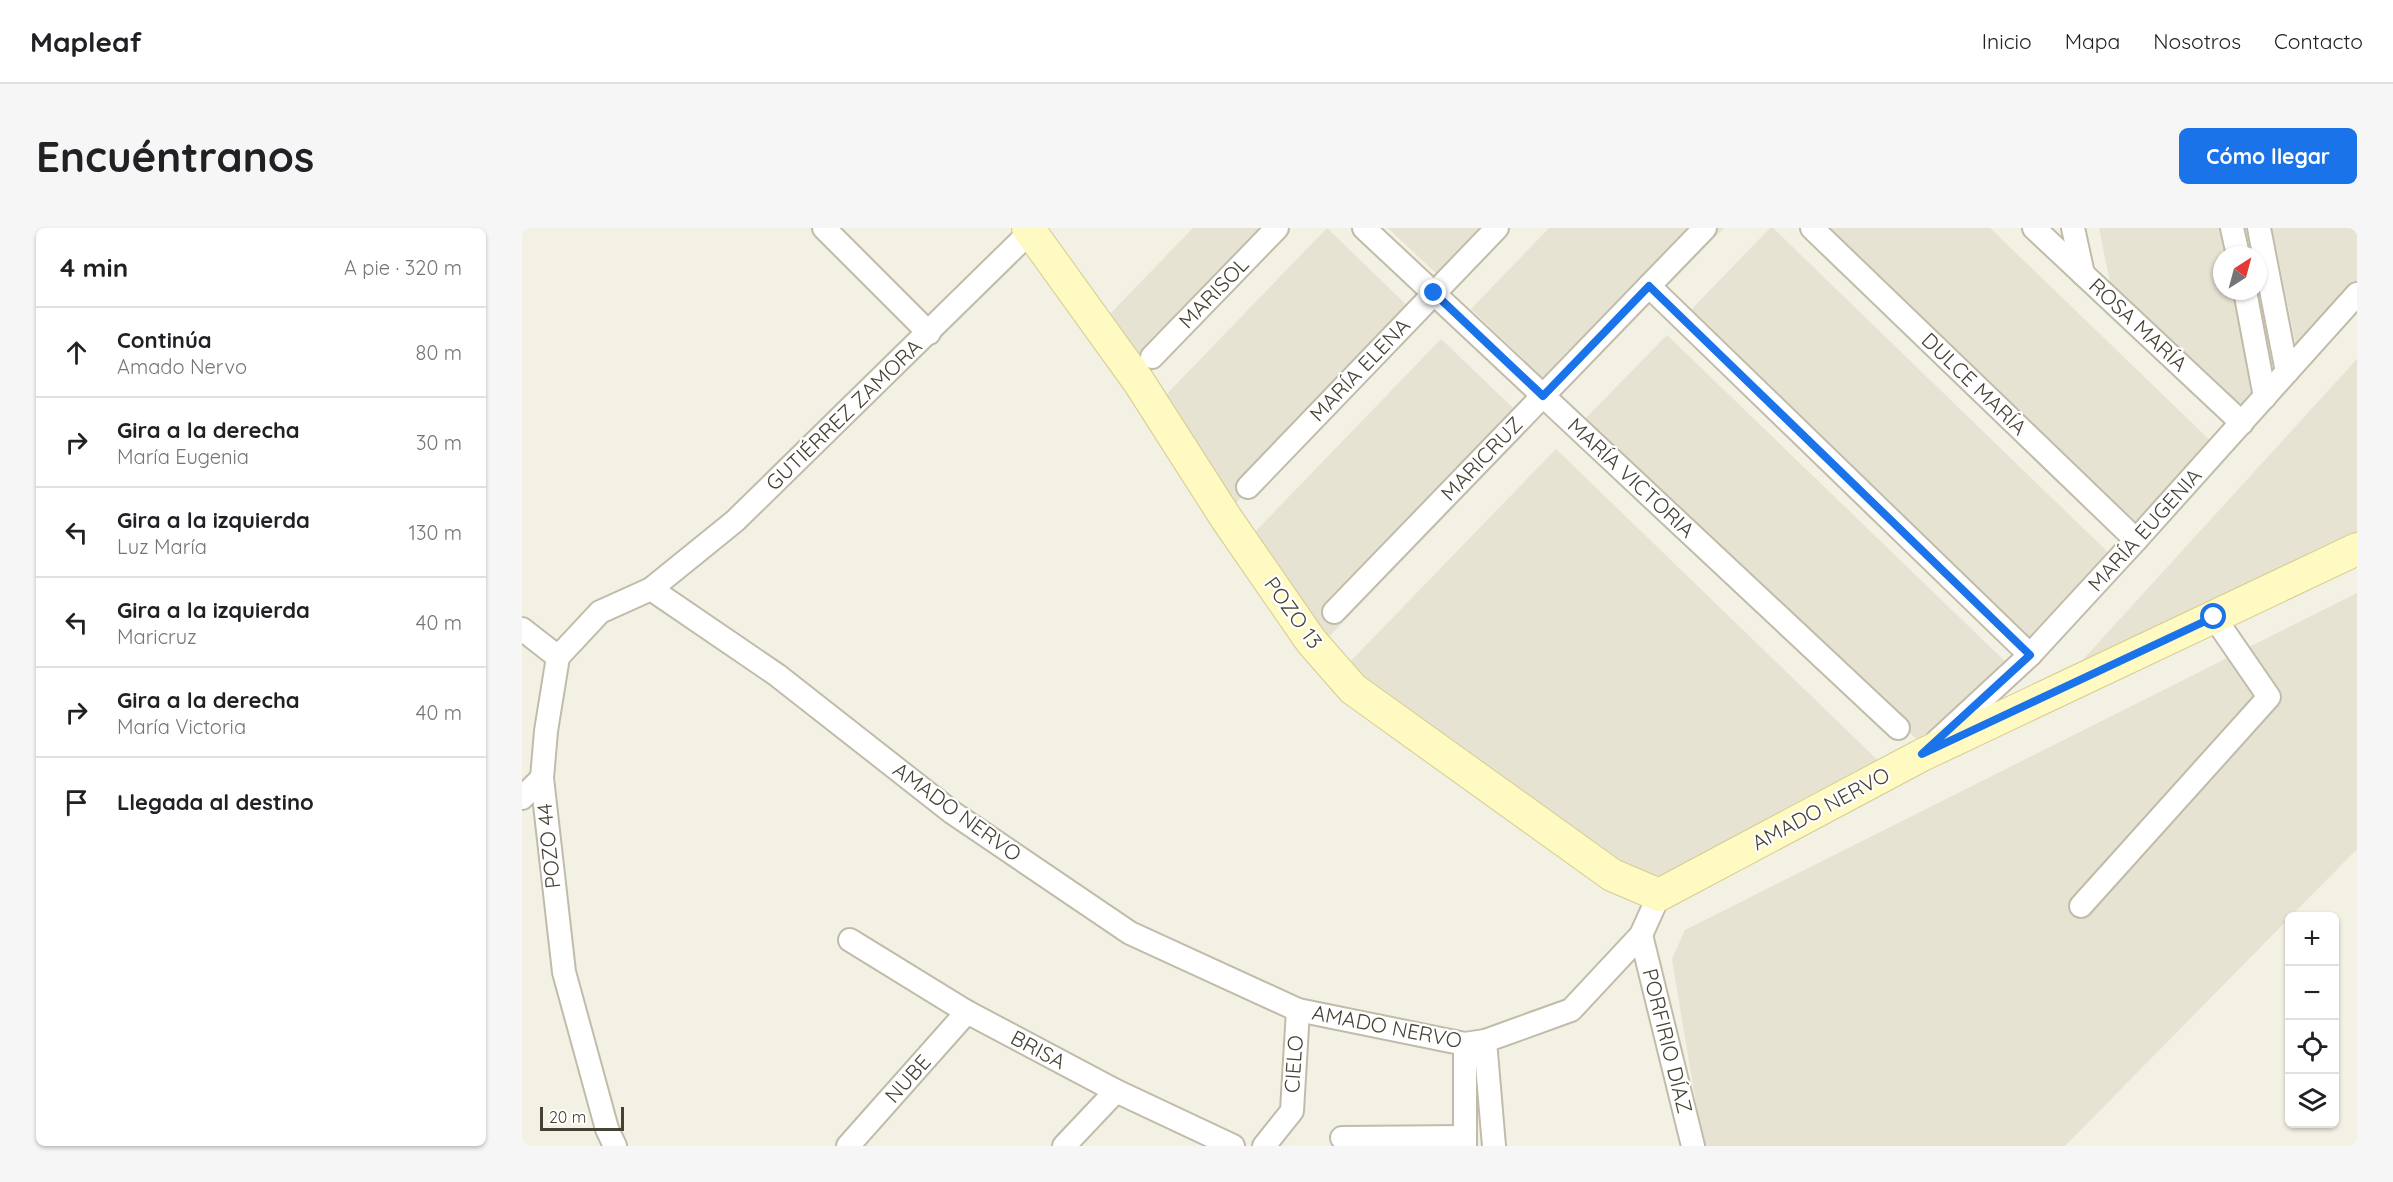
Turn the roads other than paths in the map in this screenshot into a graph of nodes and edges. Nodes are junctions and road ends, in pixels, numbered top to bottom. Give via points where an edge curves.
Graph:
1 (824, 228) edge
2 (1277, 228) edge
3 (1364, 228) edge
4 (1497, 228) edge
5 (1705, 228) edge
6 (1812, 228) edge
7 (2034, 228) edge
8 (2073, 228) edge
9 (2232, 228) edge
10 (2259, 228) edge
11 (1031, 229) edge
12 (2236, 246) edge
13 (2083, 274) junction
14 (1649, 286) junction
15 (1434, 293) junction
16 (2357, 294) edge
17 (2247, 300) edge
18 (928, 333) junction
19 (1152, 357) dead end
20 (2287, 372) junction
21 (1543, 396) junction
22 (2265, 397) junction
23 (2242, 423) junction
24 (1248, 487) dead end
25 (2136, 540) junction
26 (2354, 555) edge
27 (651, 589) junction
28 (1334, 612) dead end
29 (2214, 617) junction
30 (522, 629) edge
31 (2030, 655) junction
32 (558, 657) junction
33 (1898, 728) dead end
34 (1922, 754) junction
35 (542, 778) junction
36 (522, 798) edge
37 (1659, 895) junction
38 (2081, 906) dead end
39 (1641, 936) junction
40 (850, 940) dead end
41 (1298, 1010) junction
42 (968, 1012) junction
43 (1475, 1043) junction
44 (1116, 1091) junction
45 (1342, 1138) dead end
46 (1465, 1141) edge
47 (615, 1146) edge
48 (848, 1146) edge
49 (1064, 1146) edge
50 (1233, 1146) edge
51 (1264, 1146) edge
52 (1494, 1146) edge
53 (1694, 1146) edge

1 - 18 street
2 - 19 street, MARISOL
3 - 15 street, MARÍA VICTORIA
4 - 15 street, MARÍA ELENA
5 - 14 street, MARICRUZ
6 - 25 street, DULCE MARÍA
7 - 13 street, ROSA MARÍA
8 - 13 street
9 - 12 street
10 - 20 street
11 - 18 street, GUTIÉRREZ ZAMORA
11 - 37 main road, POZO 13 via 1139,382 1311,641 1353,689 1612,875
13 - 23 street, ROSA MARÍA
14 - 21 street, MARICRUZ
14 - 31 street
15 - 21 street, MARÍA VICTORIA
15 - 24 street, MARÍA ELENA
16 - 20 street, MARÍA EUGENIA
17 - 22 street
18 - 27 street, GUTIÉRREZ ZAMORA via 735,521
20 - 22 street, MARÍA EUGENIA
21 - 28 street, MARICRUZ
21 - 33 street, MARÍA VICTORIA
22 - 23 street, MARÍA EUGENIA
23 - 25 street, MARÍA EUGENIA
25 - 31 street, MARÍA EUGENIA
26 - 29 main road, AMADO NERVO
27 - 32 street via 600,612
27 - 41 street, AMADO NERVO via 777,675 954,813 1130,933
29 - 34 main road, AMADO NERVO
29 - 38 street via 2269,698
30 - 32 street
31 - 34 street, MARÍA EUGENIA
32 - 35 street, POZO 44
34 - 37 main road, AMADO NERVO
35 - 36 street
35 - 47 street, POZO 44 via 564,972
37 - 39 street, AMADO NERVO
39 - 43 street, AMADO NERVO via 1571,1010
39 - 53 street, PORFIRIO DÍAZ
40 - 42 street, BRISA
41 - 43 street, AMADO NERVO
41 - 51 street, CIELO via 1292,1111
42 - 44 street, BRISA
42 - 48 street, NUBE
43 - 46 street
43 - 52 street
44 - 49 street
44 - 50 street, BRISA
45 - 46 street

